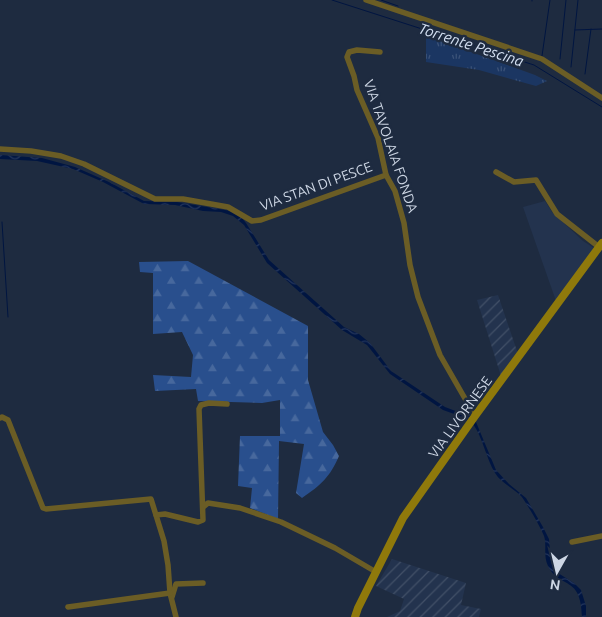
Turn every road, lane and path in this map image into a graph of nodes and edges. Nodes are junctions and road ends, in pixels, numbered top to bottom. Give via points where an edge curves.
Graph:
1 (366, 0) edge
2 (380, 52) dead end
3 (602, 98) edge
4 (0, 149) edge
5 (496, 172) dead end
6 (386, 174) junction
7 (601, 245) edge
8 (228, 404) dead end
9 (475, 417) junction
10 (0, 418) edge
11 (203, 506) junction
12 (156, 515) junction
13 (602, 536) edge
14 (572, 542) dead end
15 (376, 572) junction
16 (203, 583) dead end
17 (170, 594) junction
18 (172, 601) junction
19 (68, 607) dead end
20 (176, 617) edge
21 (355, 617) edge

1 - 3 street via 542,59
2 - 6 street, VIA TAVOLAIA FONDA via 357,50 349,52 347,57 378,138
4 - 6 street, VIA STAN DI PESCE via 61,156 155,198 228,207 252,221
5 - 7 street via 514,182 536,180 557,214
6 - 9 street, VIA TAVOLAIA FONDA via 395,191 404,223 410,265 421,305 440,355
7 - 9 main road, VIA LIVORNESE
8 - 11 street via 201,404 199,409
9 - 15 main road, VIA LIVORNESE via 404,518
10 - 12 street via 8,420 43,508 151,499
11 - 12 street via 204,517 200,522
11 - 15 street via 213,503 240,508 281,522
12 - 17 street via 167,557
13 - 14 street
15 - 21 main road, VIA LIVORNESE
16 - 18 street via 176,584
17 - 18 street
17 - 19 street
18 - 20 street

